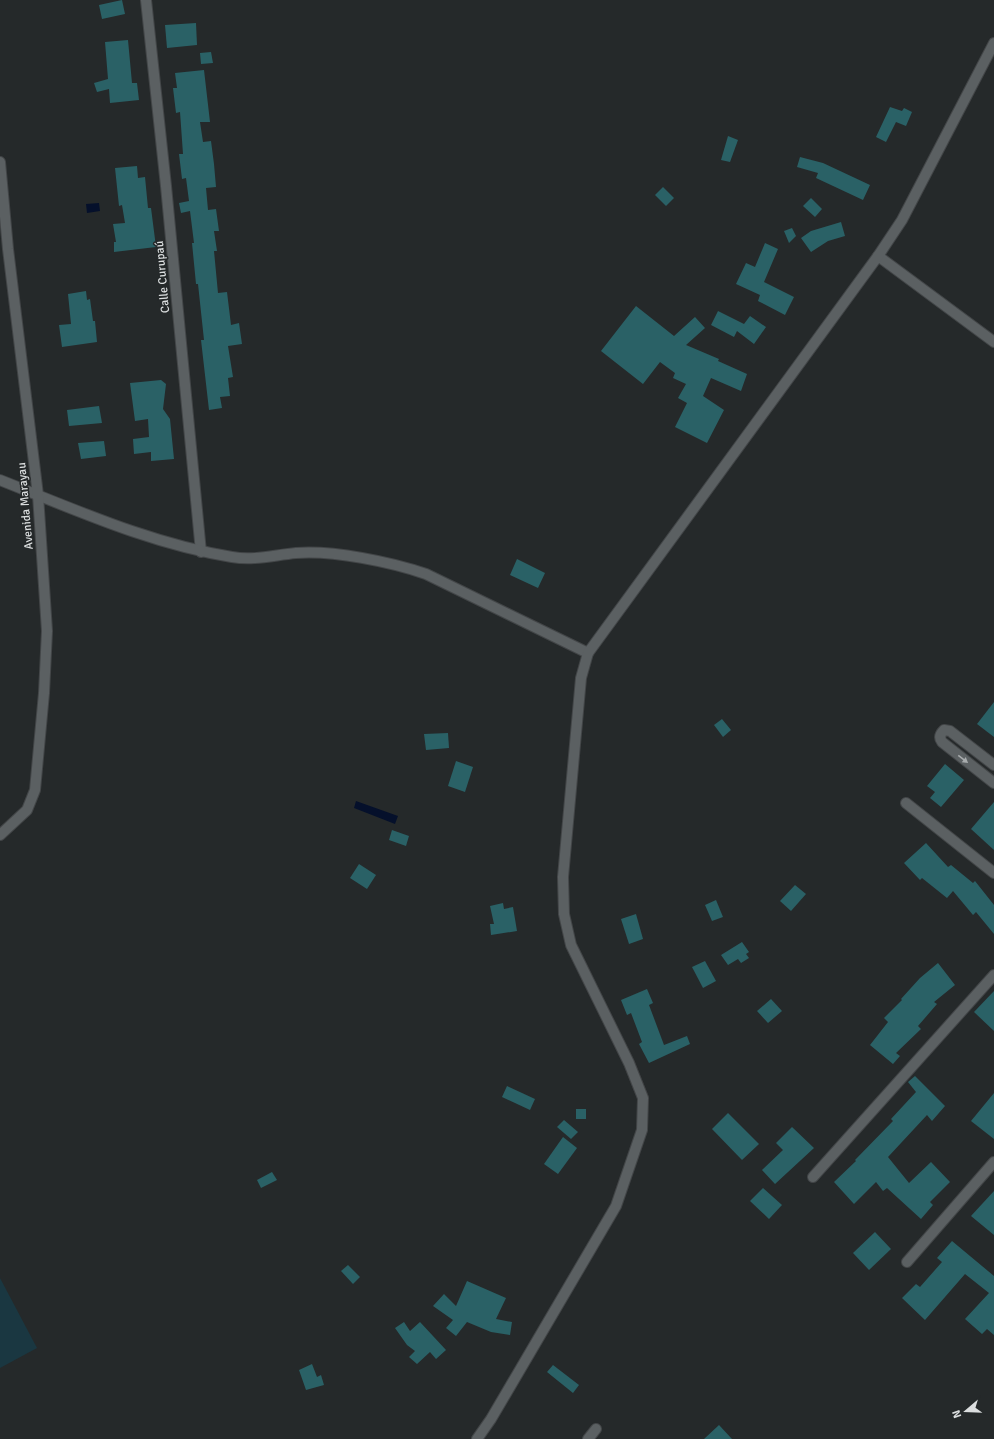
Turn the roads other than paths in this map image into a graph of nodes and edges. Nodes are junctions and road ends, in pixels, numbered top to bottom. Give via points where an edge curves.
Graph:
1 (146, 0) edge
2 (994, 43) edge
3 (0, 162) edge
4 (878, 256) junction
5 (994, 342) edge
6 (0, 480) edge
7 (38, 495) junction
8 (201, 552) junction
9 (588, 653) junction
10 (994, 765) edge
11 (994, 783) edge
12 (906, 803) dead end
13 (0, 835) edge
14 (994, 873) edge
15 (994, 975) edge
16 (994, 1162) edge
17 (813, 1177) dead end
18 (907, 1262) dead end
19 (596, 1429) dead end
20 (477, 1439) edge
21 (588, 1439) edge

1 - 8 street, Calle Curupaú
2 - 4 street via 902,220
3 - 7 street, Avenida Marayau
4 - 5 street
4 - 9 street
6 - 7 street
7 - 8 street via 155,539
7 - 13 street, Avenida Marayau via 47,631 35,790 27,810
8 - 9 street via 258,559 295,553 319,553 400,565 426,574
9 - 20 street via 581,678 562,877 564,914 571,944 643,1098 642,1130 616,1206
10 -> 11 street via 950,731 944,730 940,734 942,742
12 - 14 street
15 - 17 street
16 - 18 street
19 - 21 street

